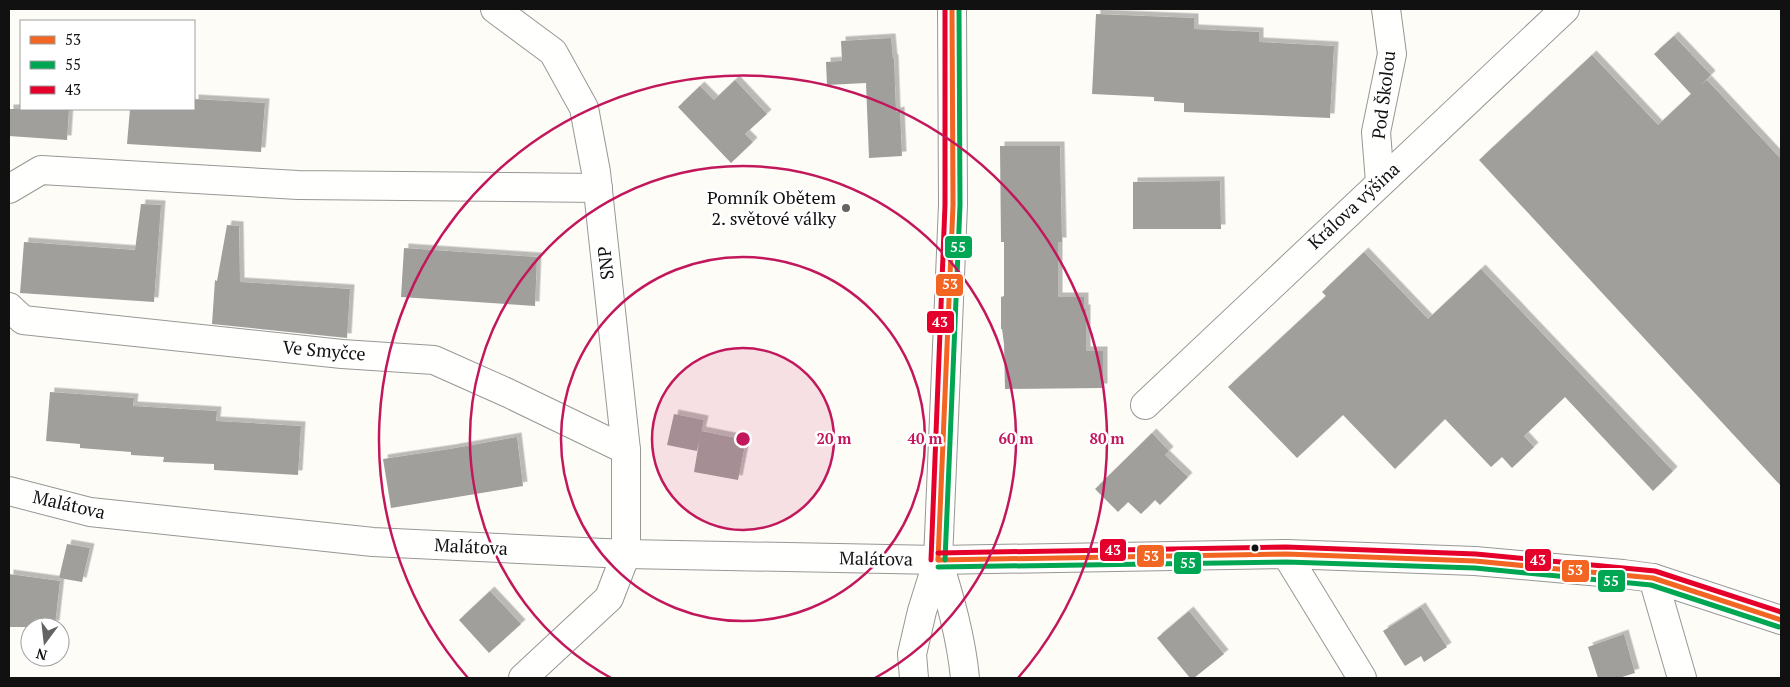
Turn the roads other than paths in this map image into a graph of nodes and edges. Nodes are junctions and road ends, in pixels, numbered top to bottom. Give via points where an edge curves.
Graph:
1 (496, 9) edge
2 (952, 9) edge
3 (1386, 9) edge
4 (1565, 9) edge
5 (1380, 182) junction
6 (598, 188) junction
7 (9, 189) edge
8 (9, 307) edge
9 (1145, 405) dead end
10 (626, 450) junction
11 (9, 491) edge
12 (626, 554) junction
13 (1286, 554) junction
14 (938, 560) junction
15 (1653, 578) junction
16 (1769, 616) edge
17 (1781, 638) edge
18 (523, 678) edge
19 (914, 678) edge
20 (965, 678) edge
21 (1362, 678) edge
22 (1682, 678) edge

1 - 6 street, SNP via 553,52 584,108
2 - 14 street via 953,205
3 - 5 street, Pod Školou via 1392,54 1376,132
4 - 5 street, Králova výšina
5 - 9 street, Králova výšina
6 - 7 street via 298,185 41,170
6 - 10 street, SNP
8 - 10 street, Ve Smyčce via 23,320 342,354 434,360
10 - 12 street, SNP
11 - 12 street, Malátova via 90,512 373,542
12 - 14 street, Malátova
12 - 18 street via 609,598
13 - 14 street, Malátova
13 - 15 street, Malátova via 1475,561
13 - 21 street
14 - 19 street via 912,654
14 - 20 street via 962,650
15 - 16 street, Malátova
15 - 22 street
16 - 17 street

